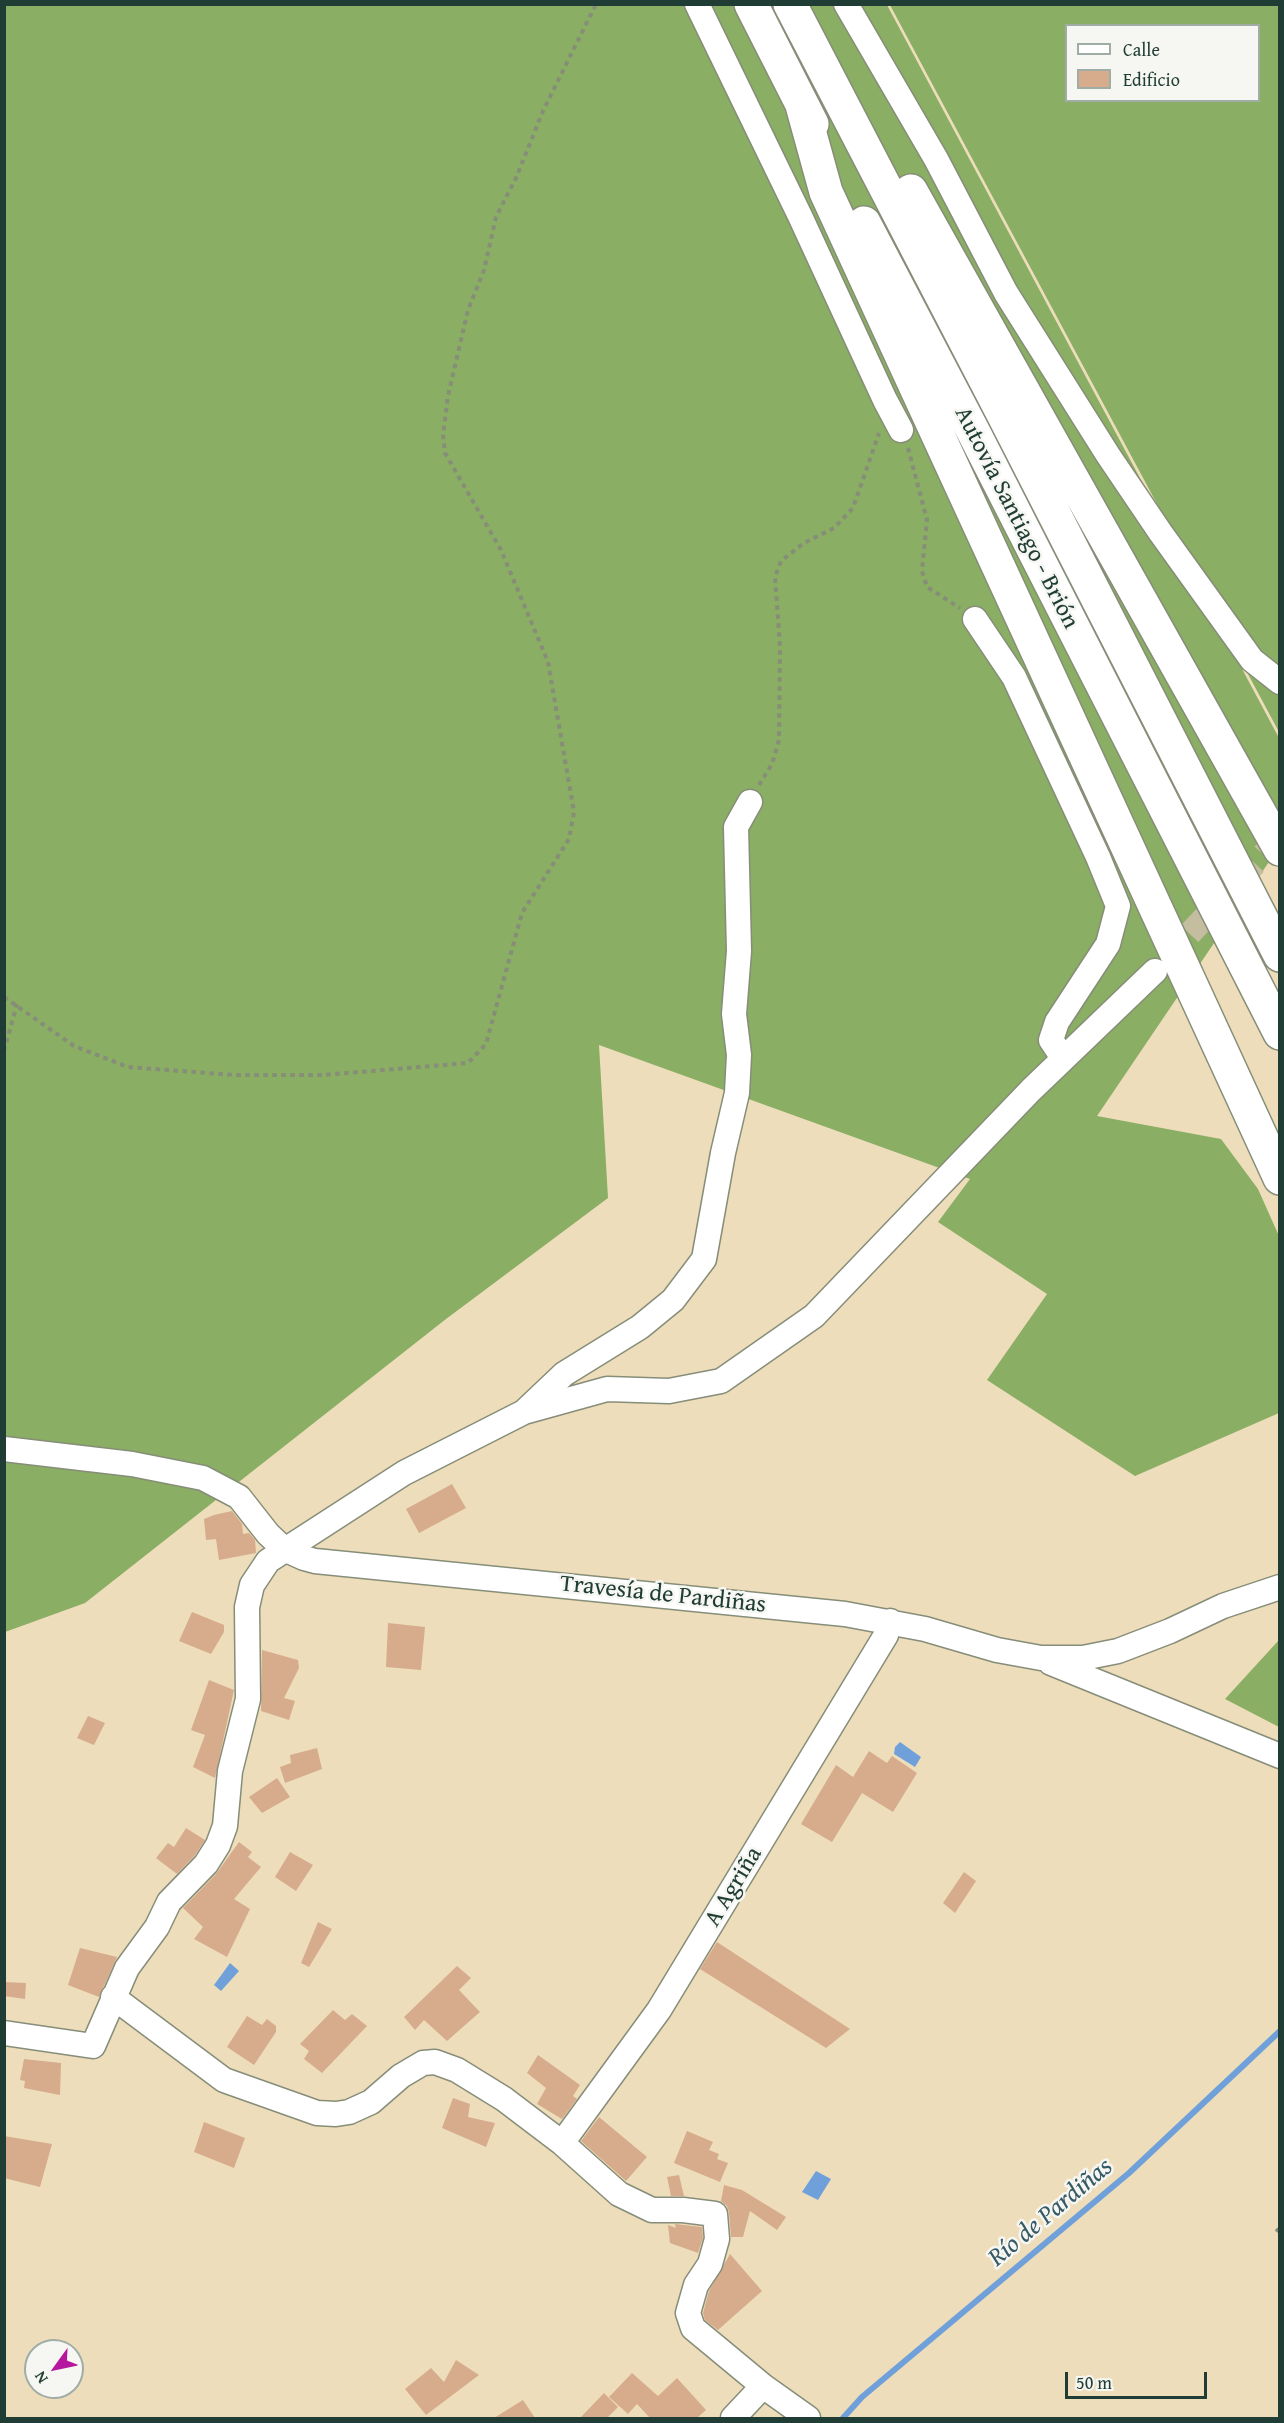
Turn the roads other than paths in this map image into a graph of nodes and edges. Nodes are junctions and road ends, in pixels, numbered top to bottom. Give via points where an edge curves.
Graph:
1 (697, 4) edge
2 (751, 4) edge
3 (790, 4) edge
4 (846, 4) edge
5 (814, 51) junction
6 (802, 105) junction
7 (897, 422) road end
8 (975, 619) road end
9 (1280, 682) edge
10 (750, 802) road end
11 (1280, 849) edge
12 (1280, 955) edge
13 (1155, 971) tunnel mouth
14 (1280, 1033) edge
15 (1063, 1058) junction
16 (1280, 1178) edge
17 (524, 1412) junction
18 (4, 1449) edge
19 (284, 1549) junction
20 (1280, 1587) edge
21 (890, 1621) junction
22 (1041, 1658) junction
23 (1280, 1756) edge
24 (113, 1997) junction
25 (4, 2033) edge
26 (562, 2143) junction
27 (763, 2386) junction
28 (733, 2418) edge
29 (808, 2418) edge

1 - 7 street
2 - 6 highway, Autovía Santiago - Brión
3 - 5 highway, Autovía Santiago - Brión
4 - 9 street via 936,159 1006,293 1108,455 1252,660
5 - 11 highway via 851,87
5 - 12 highway, Autovía Santiago - Brión
6 - 14 highway, Autovía Santiago - Brión
6 - 16 highway via 826,192
8 - 15 street via 1014,677 1118,906 1108,944 1057,1022 1051,1040
10 - 17 street via 736,827 737,1093 704,1259 673,1300 640,1327 564,1374
13 - 15 street
15 - 17 street via 814,1316 721,1381 669,1391 607,1389
17 - 19 street via 404,1473
18 - 19 street via 132,1464 203,1478 239,1497
19 - 21 street, Travesía de Pardiñas via 322,1562
19 - 24 street via 268,1561 252,1585 247,1607 248,1699 230,1771 225,1826 218,1845 206,1864 169,1902 158,1927 127,1968
20 - 22 street via 1223,1606 1118,1652 1083,1658
21 - 22 street, Travesía de Pardiñas
21 - 26 street, A Agriña via 886,1635 659,2010
22 - 23 street
24 - 25 street via 93,2046
24 - 26 street via 224,2080 317,2113 348,2112 371,2102 423,2063 435,2062 457,2070 504,2099
26 - 27 street via 619,2194 652,2210 715,2214 717,2240 688,2313 693,2328
27 - 28 street
27 - 29 street

